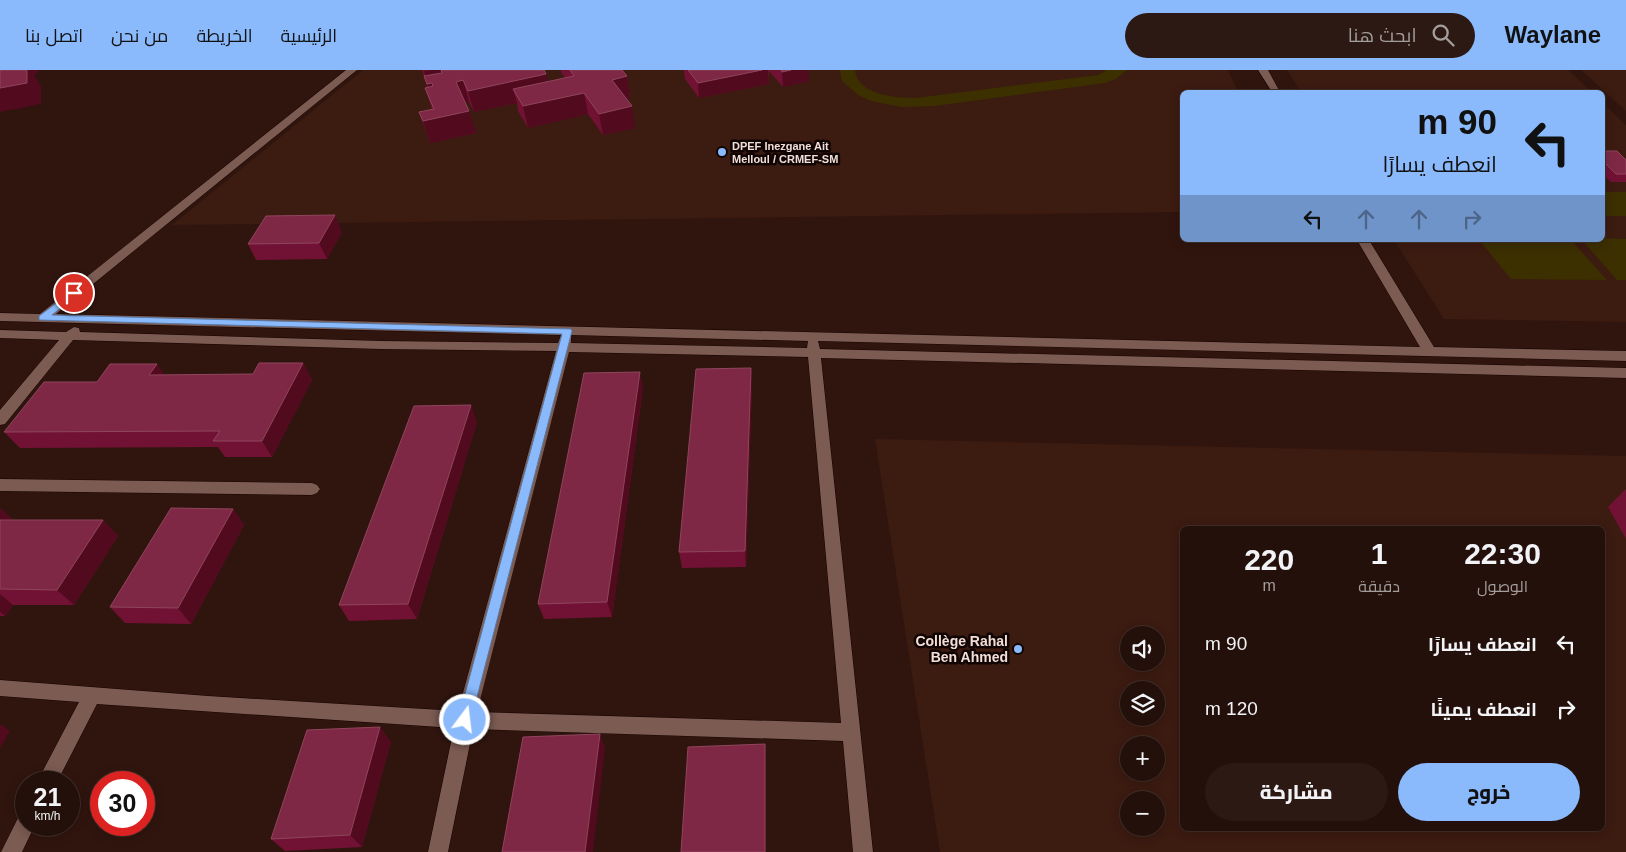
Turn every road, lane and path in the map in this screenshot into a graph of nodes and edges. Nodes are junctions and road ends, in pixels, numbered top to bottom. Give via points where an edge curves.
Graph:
1 (352, 70) edge
2 (1263, 70) edge
3 (1275, 90) edge
4 (1364, 242) edge
5 (0, 317) edge
6 (42, 318) junction
7 (83, 320) junction
8 (216, 323) junction
9 (316, 325) junction
10 (390, 327) junction
11 (487, 329) junction
12 (0, 334) edge
13 (70, 335) junction
14 (204, 339) junction
15 (565, 339) junction
16 (305, 342) junction
17 (381, 345) junction
18 (813, 345) junction
19 (482, 346) junction
20 (1430, 352) junction
21 (1626, 356) edge
22 (1626, 373) edge
23 (0, 420) edge
24 (0, 485) edge
25 (312, 489) dead end
26 (0, 688) edge
27 (93, 694) junction
28 (465, 720) junction
29 (851, 732) junction
30 (53, 771) edge
31 (19, 836) edge
32 (11, 852) edge
33 (438, 852) edge
34 (863, 852) edge

1 - 6 street
2 - 3 street
4 - 20 street
5 - 6 street
6 - 7 street
7 - 8 street
7 - 13 street
8 - 9 street
8 - 14 street
9 - 10 street
9 - 16 street
10 - 11 street
10 - 17 street
11 - 15 street
11 - 19 street
12 - 13 street
13 - 14 street
13 - 23 street
14 - 16 street
15 - 18 street
15 - 19 street
15 - 28 street
16 - 17 street
17 - 19 street
18 - 20 street
18 - 22 street
18 - 29 street
20 - 21 street
24 - 25 street
26 - 27 street
27 - 28 street
27 - 30 street
28 - 29 street
28 - 33 street
29 - 34 street
31 - 32 street

